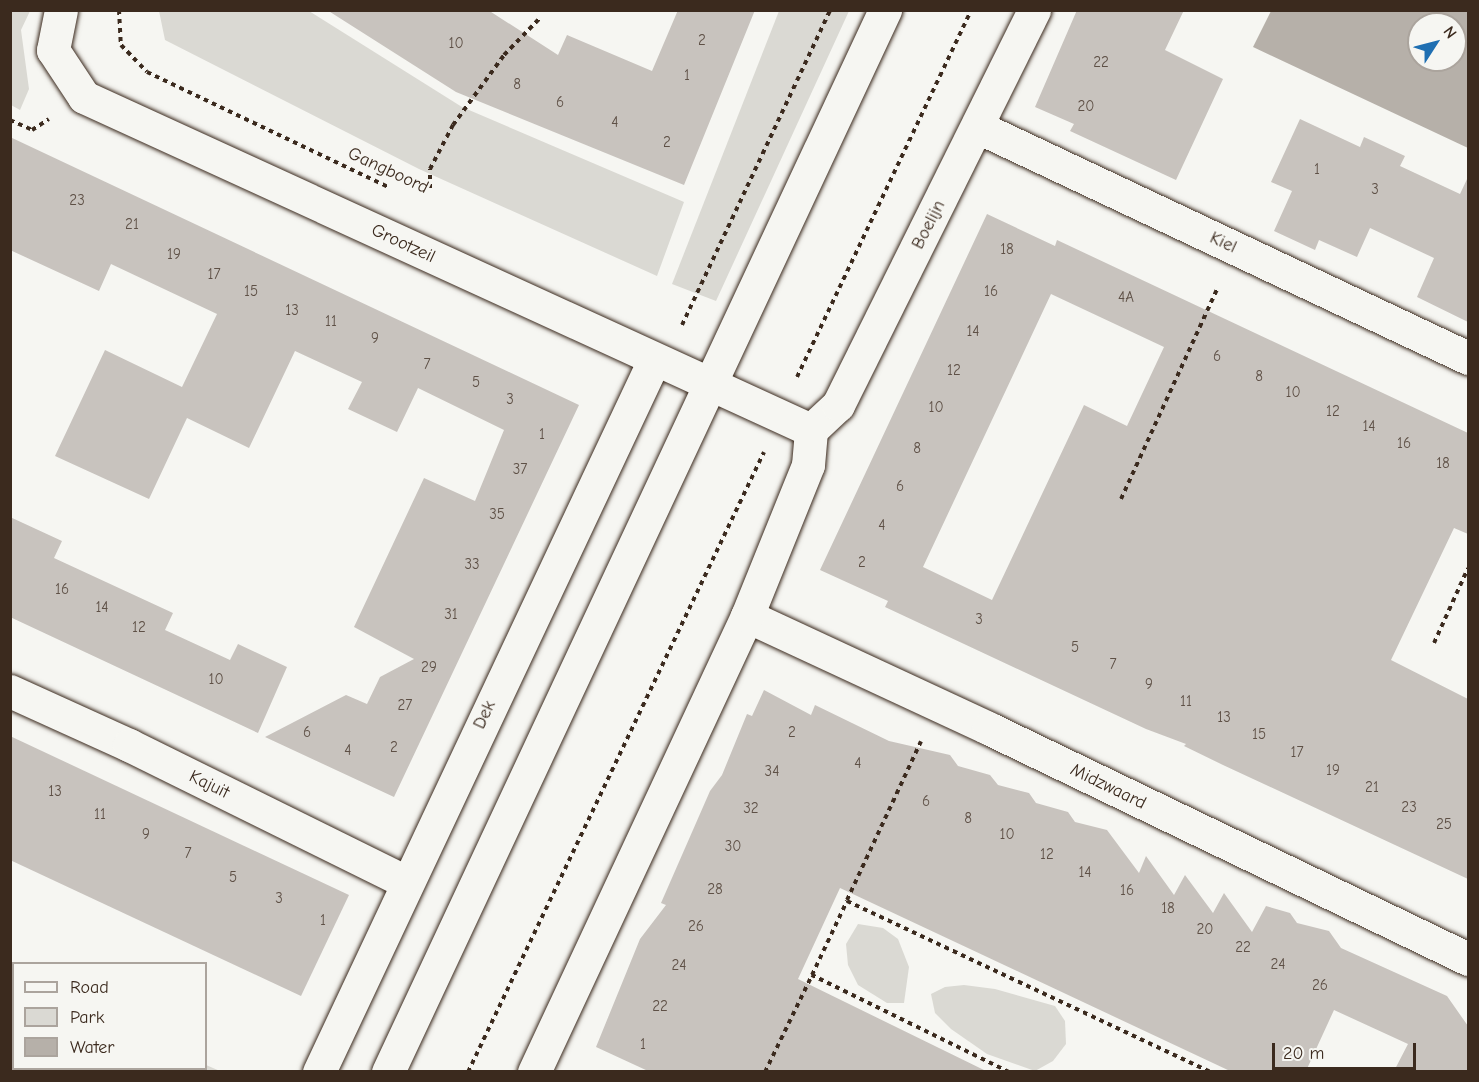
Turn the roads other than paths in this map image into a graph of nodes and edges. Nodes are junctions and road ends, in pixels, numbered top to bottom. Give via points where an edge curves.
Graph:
1 (61, 10) edge
2 (885, 10) edge
3 (1034, 10) edge
4 (978, 128) junction
5 (1468, 358) edge
6 (654, 360) junction
7 (711, 385) junction
8 (811, 430) junction
9 (747, 616) junction
10 (10, 691) edge
11 (406, 882) junction
12 (1468, 959) edge
13 (319, 1071) edge
14 (388, 1071) edge
15 (534, 1071) edge

1 - 6 street, Grootzeil via 53,50 84,97
2 - 7 street
3 - 4 street, Boelijn
4 - 5 street, Kiel
4 - 8 street, Boelijn via 838,405
6 - 7 street, Grootzeil
6 - 11 street, Dek
7 - 8 street, Grootzeil
7 - 14 street
8 - 9 street via 808,465
9 - 12 street, Midzwaard
9 - 15 street
10 - 11 street, Kajuit via 129,745
11 - 13 street, Dek

